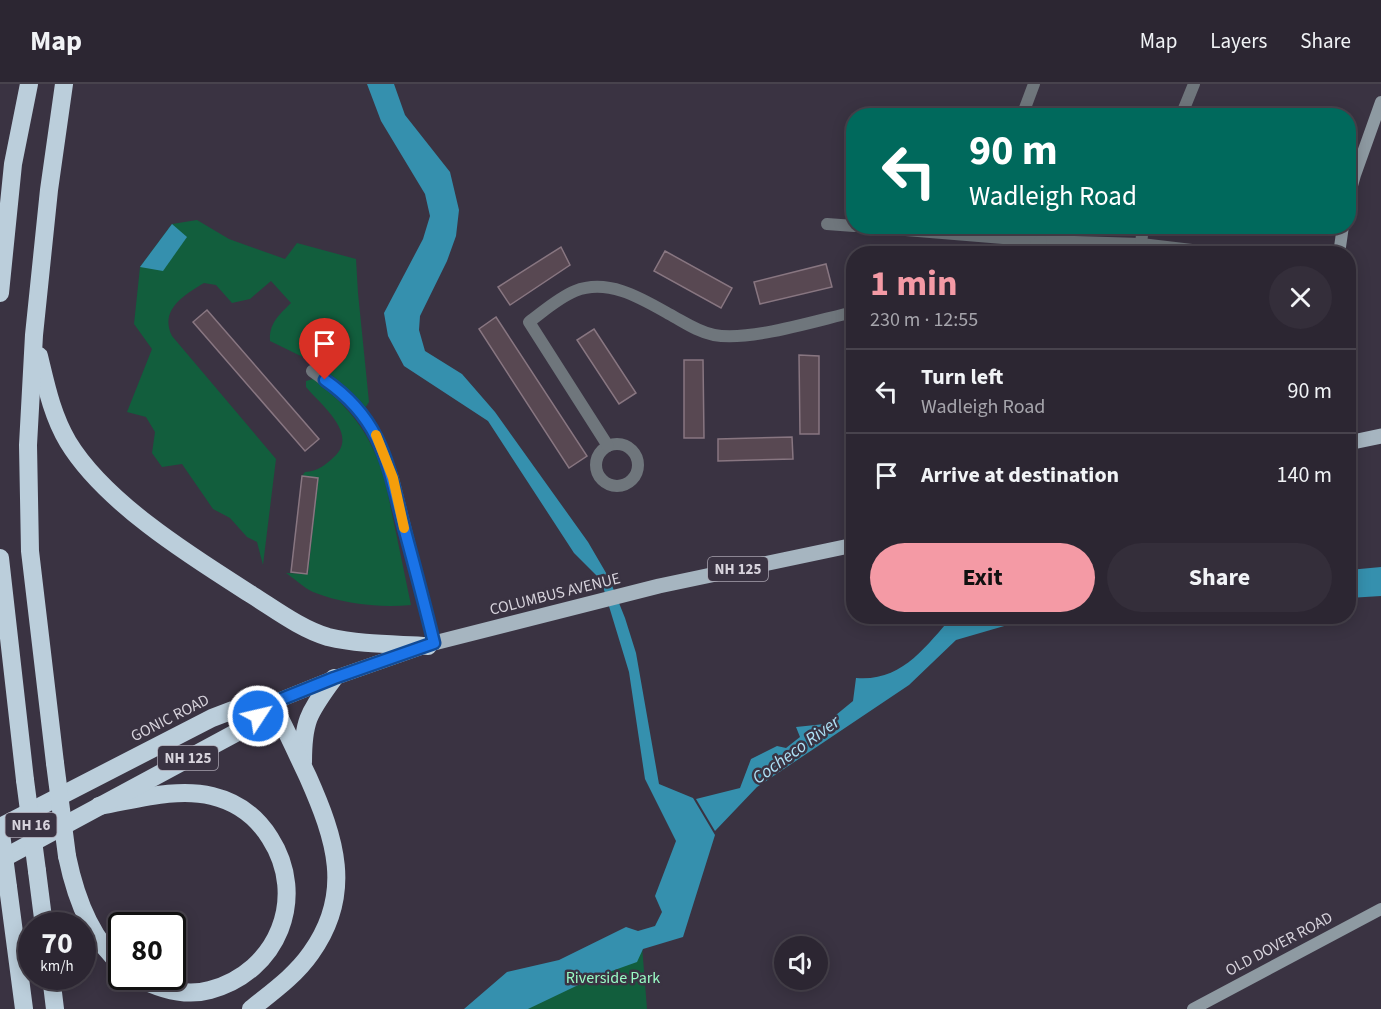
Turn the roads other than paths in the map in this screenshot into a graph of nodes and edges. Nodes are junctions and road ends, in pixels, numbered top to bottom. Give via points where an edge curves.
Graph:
1 (29, 84) edge
2 (64, 84) edge
3 (1034, 84) edge
4 (1194, 84) edge
5 (1381, 102) edge
6 (1025, 108) edge
7 (1184, 108) edge
8 (1356, 172) edge
9 (827, 224) dead end
10 (846, 225) edge
11 (996, 234) edge
12 (1143, 234) edge
13 (1041, 241) junction
14 (1142, 244) junction
15 (1035, 246) edge
16 (1159, 246) edge
17 (0, 293) edge
18 (846, 314) edge
19 (34, 335) junction
20 (312, 371) dead end
21 (1381, 436) edge
22 (1356, 441) edge
23 (608, 446) dead end
24 (846, 548) edge
25 (0, 558) edge
26 (431, 644) junction
27 (334, 678) junction
28 (272, 703) junction
29 (303, 766) junction
30 (99, 806) junction
31 (0, 827) edge
32 (0, 860) edge
33 (1381, 909) edge
34 (42, 912) edge
35 (108, 950) edge
36 (53, 990) edge
37 (177, 990) edge
38 (24, 1009) edge
39 (55, 1009) edge
40 (251, 1009) edge
41 (1193, 1009) edge

1 - 17 highway via 13,164
2 - 19 highway
3 - 6 street
4 - 7 street
5 - 8 street
9 - 10 street
11 - 13 street
12 - 14 street
13 - 14 street
13 - 15 street
14 - 16 street
18 - 23 street via 732,337 698,330 648,301 607,287 590,287 561,299 529,322
19 - 26 highway via 51,405 67,441 108,490 146,522 206,566 311,630 358,643
19 - 35 highway, bridge via 28,445 30,551 55,764 72,879 90,924
20 - 26 street via 359,409 384,454
21 - 22 main road
24 - 26 main road, COLUMBUS AVENUE / NH 125 via 713,574
25 - 34 highway, NH 16, bridge
26 - 27 main road, COLUMBUS AVENUE / NH 125
27 - 28 main road, COLUMBUS AVENUE / NH 125
27 - 29 highway via 308,717 303,736
28 - 29 highway
28 - 30 highway, NH 125 via 243,729
28 - 31 highway, GONIC ROAD / NH 125 via 212,718
29 - 40 highway via 333,841 337,865 331,914 311,954
30 - 32 highway, NH 125
30 - 37 highway via 162,795 211,796 248,812 266,830 277,849 284,867 287,902 278,936 268,952 225,984 208,990
31 - 38 highway, NH 16, bridge
33 - 41 street, OLD DOVER ROAD
36 - 39 highway

